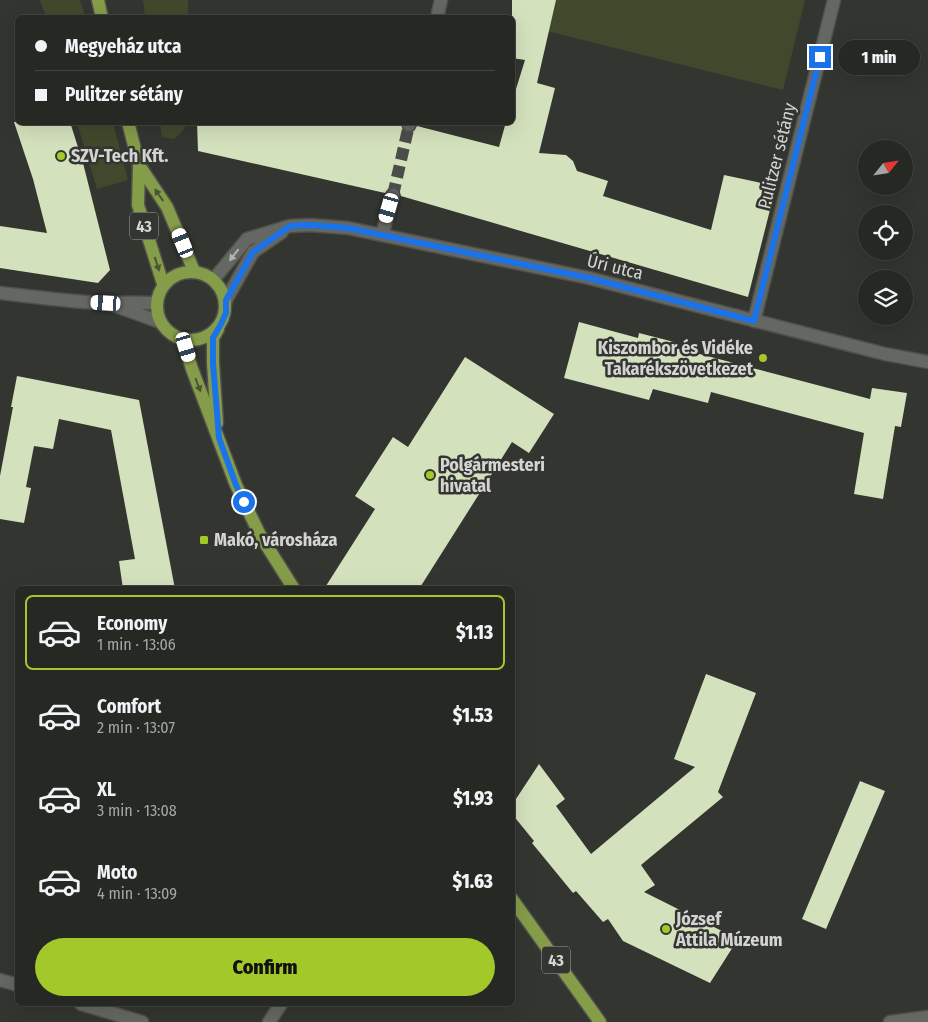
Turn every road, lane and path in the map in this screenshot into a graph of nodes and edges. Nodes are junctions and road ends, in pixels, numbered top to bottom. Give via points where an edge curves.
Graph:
1 (98, 0) edge
2 (441, 0) edge
3 (834, 0) edge
4 (101, 15) edge
5 (438, 15) edge
6 (129, 125) edge
7 (138, 166) junction
8 (393, 195) tunnel mouth
9 (290, 226) junction
10 (382, 235) junction
11 (194, 271) junction
12 (214, 279) junction
13 (163, 284) junction
14 (0, 292) edge
15 (226, 300) junction
16 (106, 303) junction
17 (156, 303) junction
18 (754, 321) junction
19 (160, 322) junction
20 (221, 324) junction
21 (182, 340) junction
22 (928, 362) edge
23 (219, 438) junction
24 (292, 586) edge
25 (515, 903) edge
26 (0, 980) edge
27 (15, 984) edge
28 (87, 1006) edge
29 (280, 1006) edge
30 (928, 1017) edge
31 (142, 1022) edge
32 (269, 1022) edge
33 (600, 1022) edge
34 (890, 1022) edge

1 - 4 main road
2 - 5 main road
3 - 18 main road, Pulitzer sétány
6 - 7 main road, 43
11 -> 7 main road, 43 via 167,207
7 -> 13 main road, 43 via 138,206
8 - 10 main road
9 - 10 main road, Úri utca via 310,225
9 -> 12 main road, Úri utca via 247,239
9 - 15 main road via 253,252
10 - 18 main road, Úri utca via 589,278
11 - 12 main road
11 - 13 main road via 177,274
12 - 15 main road
13 - 17 main road
14 - 16 main road
15 - 20 main road via 226,313
16 - 17 main road
16 - 19 main road
17 - 19 main road
18 - 22 main road, Úri utca
19 - 21 main road via 169,333
20 - 21 main road via 211,335 197,341
20 - 23 main road via 213,338
21 -> 23 main road
23 - 24 main road via 236,485 260,535
25 - 33 main road, 43
26 - 27 main road
28 - 31 main road
29 - 32 main road
30 - 34 main road

